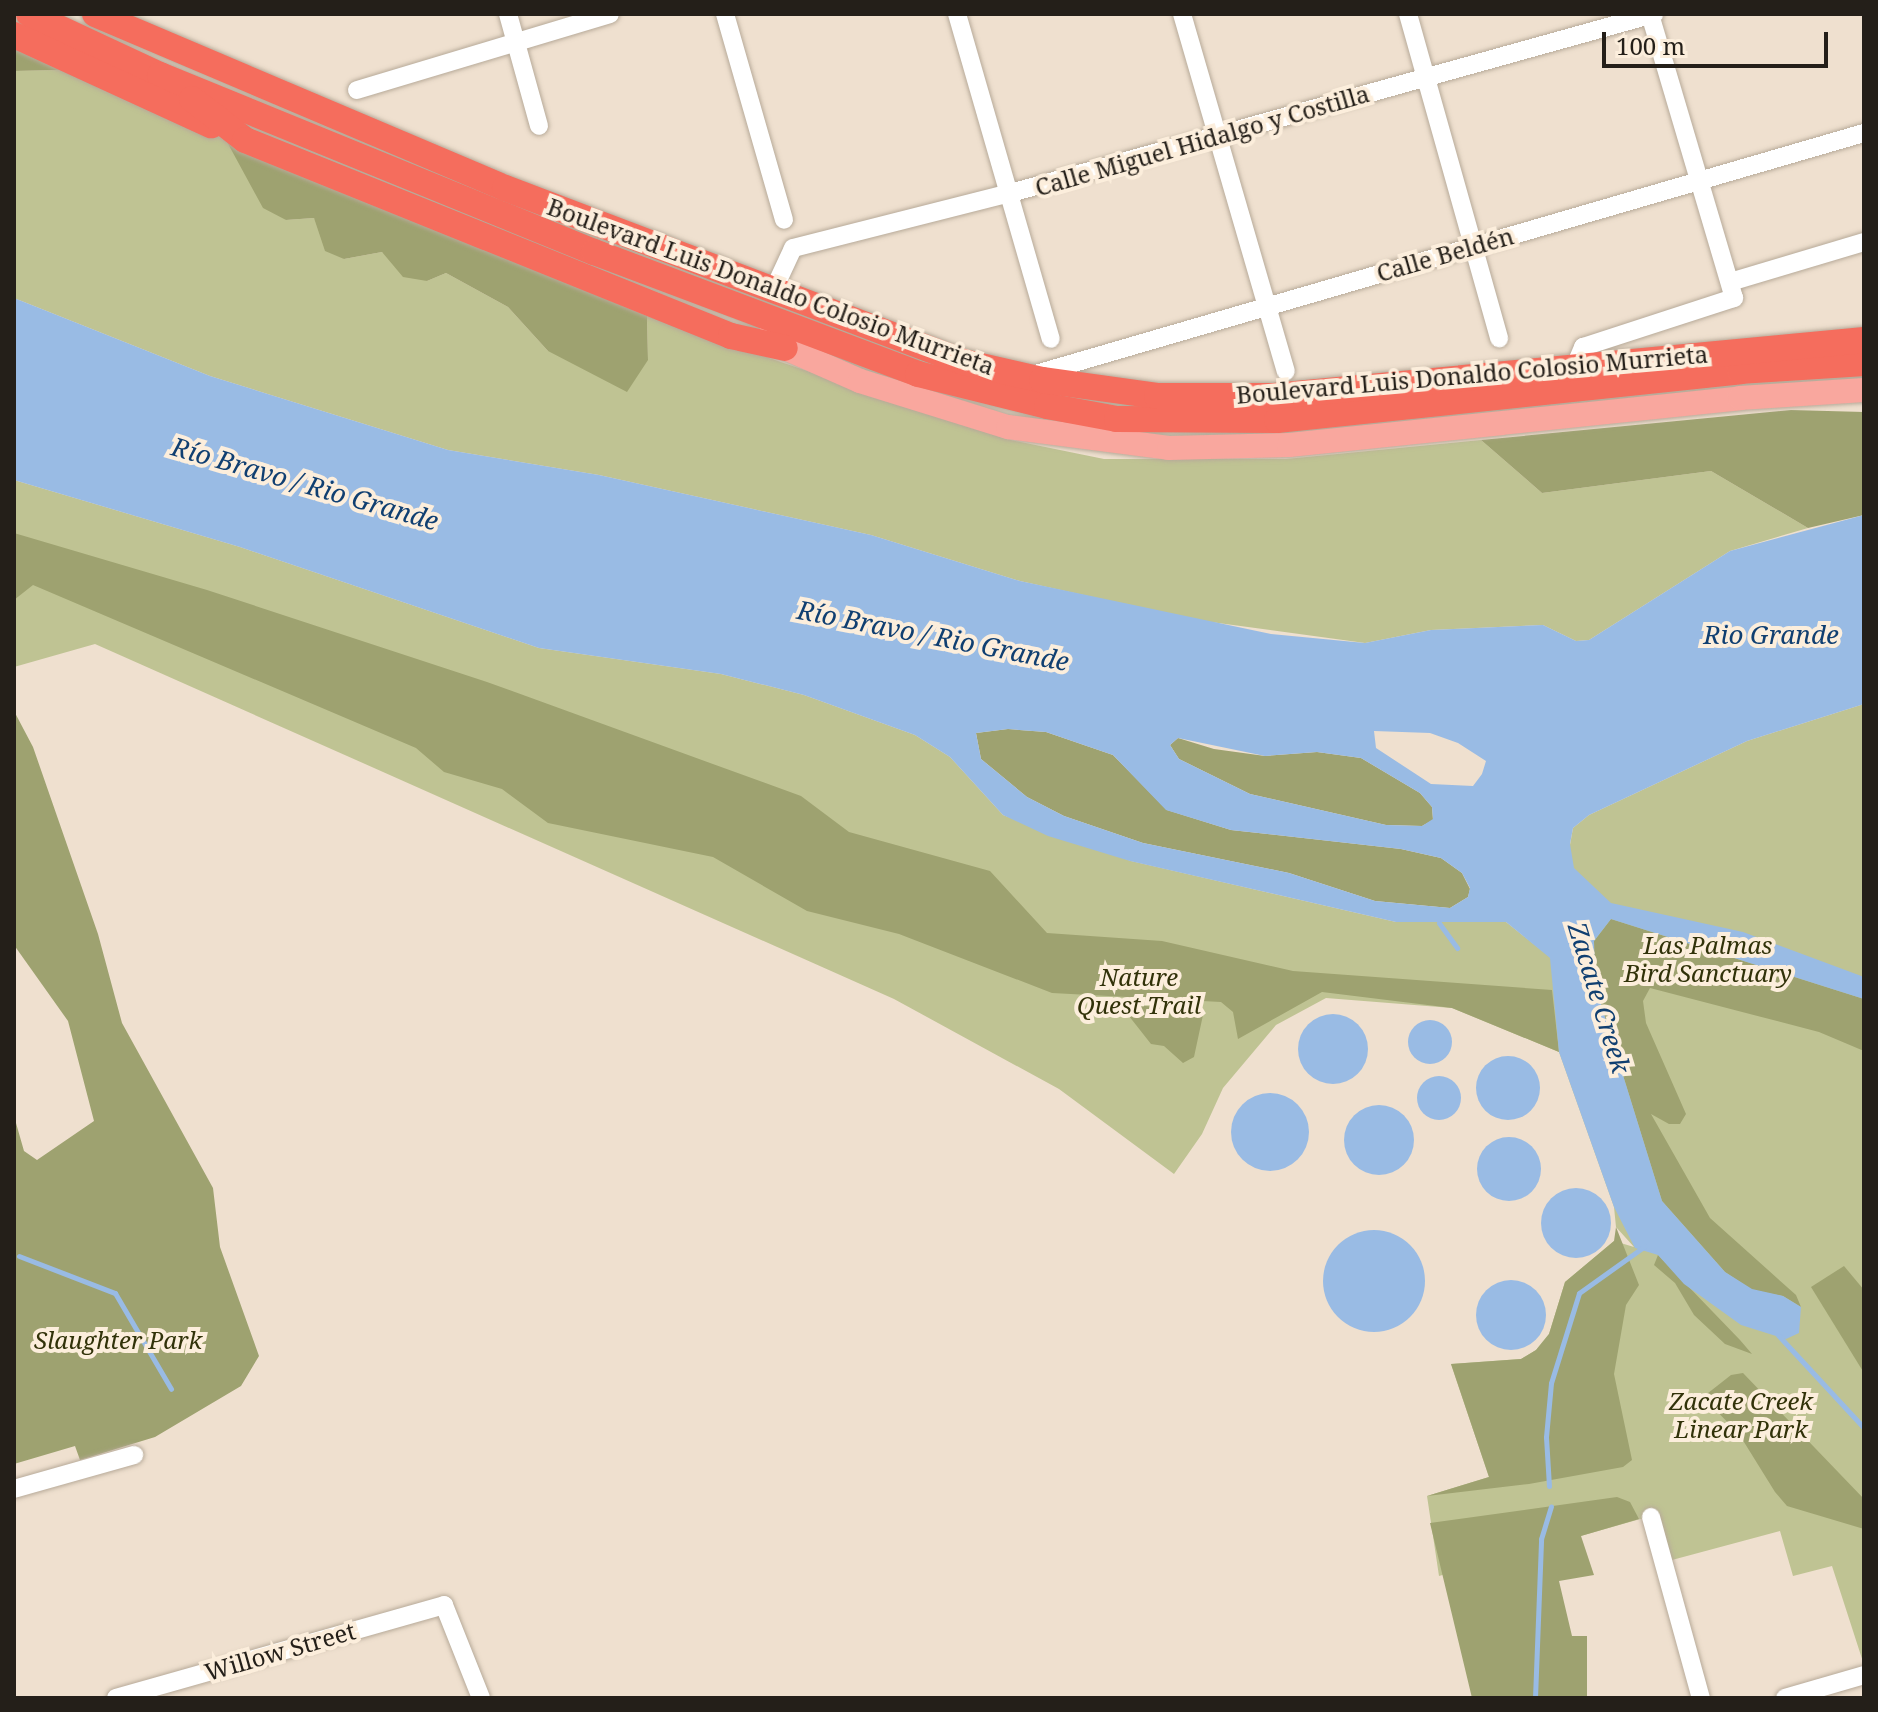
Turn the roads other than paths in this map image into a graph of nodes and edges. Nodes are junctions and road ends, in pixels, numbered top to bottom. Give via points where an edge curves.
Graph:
1 (29, 14) edge
2 (508, 14) edge
3 (610, 14) edge
4 (725, 14) edge
5 (957, 14) edge
6 (1182, 14) edge
7 (1408, 14) edge
8 (1652, 15) edge
9 (105, 16) edge
10 (1596, 23) edge
11 (14, 35) edge
12 (516, 41) junction
13 (160, 75) junction
14 (1426, 78) junction
15 (357, 90) dead end
16 (539, 126) dead end
17 (1864, 133) edge
18 (1217, 135) junction
19 (245, 140) junction
20 (1699, 181) junction
21 (1007, 194) junction
22 (784, 220) dead end
23 (1864, 242) edge
24 (1473, 247) junction
25 (774, 289) junction
26 (1732, 290) junction
27 (1265, 305) junction
28 (763, 316) junction
29 (1499, 338) dead end
30 (1051, 339) dead end
31 (1864, 340) edge
32 (785, 348) junction
33 (1864, 363) edge
34 (1575, 366) junction
35 (1286, 371) dead end
36 (1026, 377) junction
37 (1864, 390) edge
38 (134, 1455) dead end
39 (14, 1489) edge
40 (1651, 1517) dead end
41 (1864, 1675) edge
42 (116, 1698) edge
43 (481, 1698) edge
44 (1701, 1698) edge
45 (1785, 1698) edge

1 - 13 highway, Boulevard Luis Donaldo Colosio Murrieta
2 - 12 street
3 - 12 street
4 - 22 street
5 - 21 street
6 - 18 street
7 - 14 street
8 - 10 street, Calle Miguel Hidalgo y Costilla
8 - 20 street
9 - 25 highway, Boulevard Luis Donaldo Colosio Murrieta via 505,188
10 - 14 street, Calle Miguel Hidalgo y Costilla
11 - 19 highway
12 - 15 street
12 - 16 street
13 - 19 highway
13 - 28 highway, Boulevard Luis Donaldo Colosio Murrieta
14 - 18 street, Calle Miguel Hidalgo y Costilla
14 - 24 street
17 - 20 street, Calle Beldén
18 - 21 street, Calle Miguel Hidalgo y Costilla
18 - 27 street
19 - 32 highway via 731,336
20 - 24 street, Calle Beldén
20 - 26 street
21 - 25 street, Calle Miguel Hidalgo y Costilla via 793,248
21 - 30 street
23 - 26 street
24 - 27 street, Calle Beldén
24 - 29 street
25 - 28 main road
25 - 36 highway, Boulevard Luis Donaldo Colosio Murrieta via 963,362
26 - 34 street via 1583,347
27 - 35 street
27 - 36 street, Calle Beldén
28 - 32 main road, Boulevard Luis Donaldo Colosio Murrieta via 764,330
28 - 33 highway, Boulevard Luis Donaldo Colosio Murrieta via 958,386 1117,419 1169,422 1373,413 1740,371
31 - 34 highway, Boulevard Luis Donaldo Colosio Murrieta
32 - 37 main road, Boulevard Luis Donaldo Colosio Murrieta via 860,381 1008,427 1169,448 1289,445
34 - 36 highway, Boulevard Luis Donaldo Colosio Murrieta via 1237,397 1107,391
38 - 39 street
40 - 44 street
41 - 45 street
42 - 43 street, Willow Street via 444,1605

